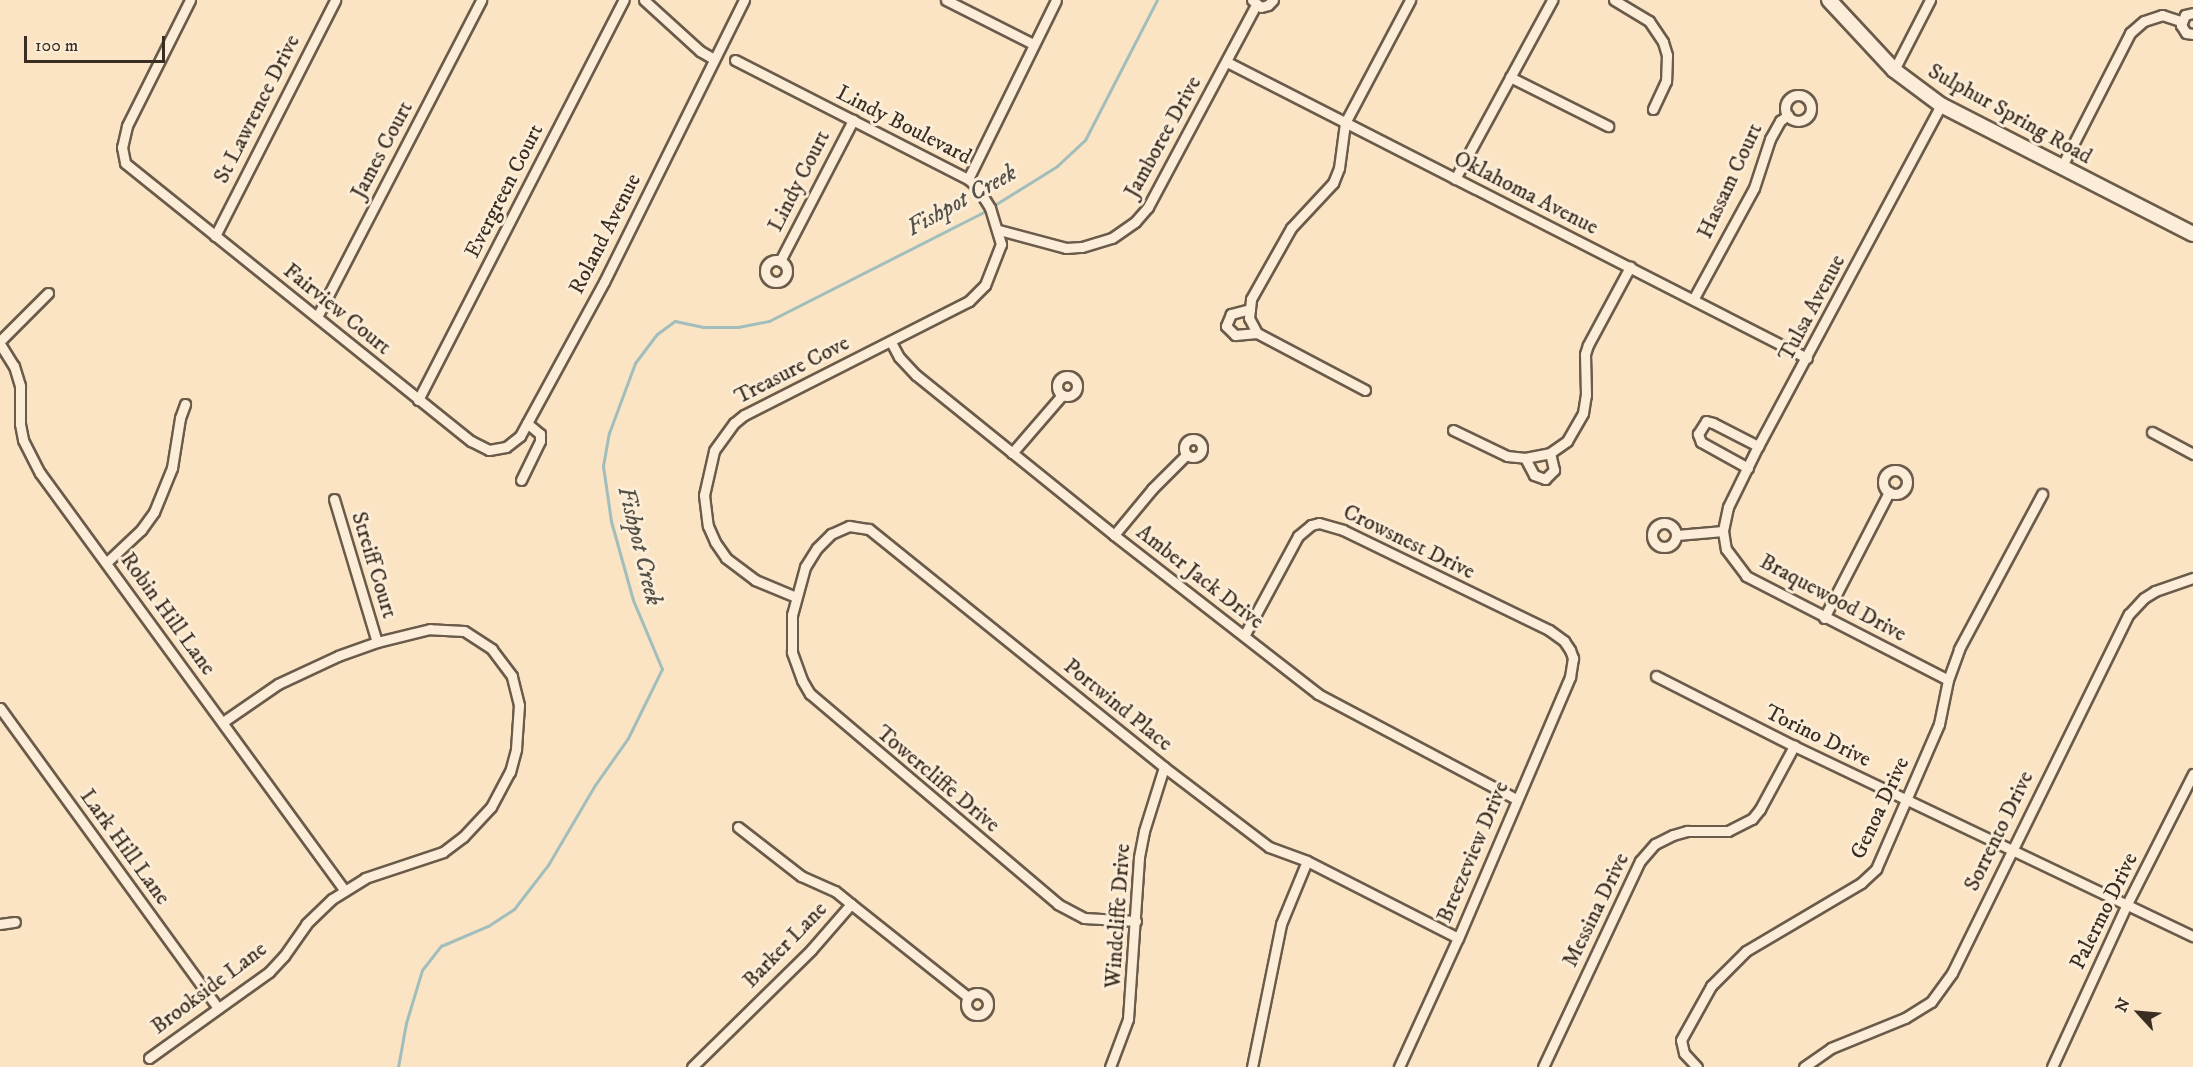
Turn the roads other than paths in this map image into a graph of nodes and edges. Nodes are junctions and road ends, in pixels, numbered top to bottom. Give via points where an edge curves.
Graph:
1 (190, 0) edge
2 (335, 0) edge
3 (481, 0) edge
4 (624, 0) edge
5 (644, 0) edge
6 (744, 0) edge
7 (946, 0) edge
8 (1056, 0) edge
9 (1273, 0) edge
10 (1410, 0) edge
11 (1552, 0) edge
12 (1614, 0) edge
13 (1829, 0) edge
14 (1930, 0) edge
15 (1254, 3) edge
16 (2193, 13) edge
17 (2181, 21) junction
18 (2193, 34) edge
19 (1033, 44) junction
20 (714, 59) junction
21 (735, 60) dead end
22 (1227, 62) junction
23 (1894, 70) junction
24 (1510, 77) junction
25 (1941, 105) junction
26 (1653, 109) dead end
27 (1788, 115) dead end
28 (853, 120) junction
29 (1345, 123) junction
30 (1608, 126) dead end
31 (2061, 168) junction
32 (968, 179) junction
33 (1455, 179) junction
34 (999, 230) junction
35 (2193, 234) edge
36 (214, 236) junction
37 (780, 261) dead end
38 (995, 266) joint
39 (1630, 267) junction
40 (48, 293) dead end
41 (1694, 298) junction
42 (1250, 309) junction
43 (317, 317) junction
44 (1257, 333) junction
45 (891, 342) junction
46 (0, 343) edge
47 (1807, 358) junction
48 (1365, 390) dead end
49 (1062, 394) dead end
50 (418, 400) junction
51 (185, 404) dead end
52 (527, 423) junction
53 (1453, 430) dead end
54 (2152, 432) dead end
55 (1758, 446) junction
56 (1012, 453) junction
57 (1550, 453) junction
58 (2193, 454) edge
59 (1186, 455) dead end
60 (1525, 458) junction
61 (1748, 468) junction
62 (521, 480) dead end
63 (1888, 492) dead end
64 (2042, 494) dead end
65 (334, 499) dead end
66 (1723, 531) junction
67 (1114, 535) junction
68 (1677, 535) dead end
69 (106, 563) junction
70 (2193, 578) edge
71 (796, 597) junction
72 (1824, 618) junction
73 (1244, 636) junction
74 (377, 642) junction
75 (1570, 650) joint
76 (1656, 676) dead end
77 (1948, 680) junction
78 (0, 708) edge
79 (223, 722) junction
80 (1794, 747) junction
81 (1164, 767) junction
82 (2193, 774) edge
83 (1516, 799) junction
84 (1907, 800) junction
85 (738, 827) dead end
86 (2011, 850) junction
87 (1307, 861) junction
88 (345, 891) junction
89 (851, 904) junction
90 (2127, 904) junction
91 (1136, 921) junction
92 (15, 922) dead end
93 (0, 924) edge
94 (2193, 936) edge
95 (1458, 938) junction
96 (968, 997) dead end
97 (218, 1008) junction
98 (149, 1058) dead end
99 (692, 1067) edge
100 (1110, 1067) edge
101 (1252, 1067) edge
102 (1399, 1067) edge
103 (1544, 1067) edge
104 (1697, 1067) edge
105 (1804, 1067) edge
106 (2052, 1067) edge

1 - 36 street, Fairview Court via 127,126 122,147 125,163
2 - 36 street, St Lawrence Drive
3 - 43 street, James Court
4 - 50 street, Evergreen Court
5 - 20 street
6 - 20 street, Roland Avenue
7 - 19 street
8 - 19 street
9 - 15 street, Jamboree Drive via 1265,7
10 - 29 street
11 - 24 street
12 - 26 street via 1649,21 1663,42 1666,81
13 - 23 main road, Sulphur Spring Road
14 - 23 street
15 - 22 street, Jamboree Drive
16 - 17 street
17 - 18 street via 2183,31
17 - 31 street via 2162,15 2144,21 2130,33
19 - 32 street
20 - 52 street, Roland Avenue via 604,282
21 - 28 street, Lindy Boulevard
22 - 29 street, Oklahoma Avenue
22 - 34 street, Jamboree Drive via 1148,207 1126,229 1100,243 1066,248
23 - 25 main road, Sulphur Spring Road
24 - 30 street
24 - 33 street
25 - 31 main road, Sulphur Spring Road
25 - 47 street, Tulsa Avenue
27 - 41 street, Hassam Court via 1770,139 1754,188
28 - 32 street, Lindy Boulevard
28 - 37 street, Lindy Court
29 - 33 street, Oklahoma Avenue
29 - 42 street via 1333,183 1291,228 1251,299
31 - 35 main road, Sulphur Spring Road
32 - 34 street, Lindy Boulevard via 977,187
33 - 39 street, Oklahoma Avenue
34 - 38 street, Lindy Boulevard via 1001,244
36 - 43 street, Fairview Court
38 - 45 street, Treasure Cove via 985,285 969,302
39 - 41 street, Oklahoma Avenue
39 - 57 street via 1585,354 1583,413 1567,441
40 - 46 street
41 - 47 street, Oklahoma Avenue
42 - 44 street via 1249,318
42 - 44 street via 1231,314 1226,326 1235,335
43 - 50 street, Fairview Court
44 - 48 street
45 - 56 street, Amber Jack Drive via 916,375
45 - 71 street, Treasure Cove via 744,415 722,438 710,461 704,495 714,542 726,558 755,580
46 - 69 street, Robin Hill Lane via 20,386 20,424 26,450
47 - 55 street, Tulsa Avenue
49 - 56 street
50 - 52 street, Fairview Court via 471,441 489,450 514,442
51 - 69 street via 172,468 154,513
52 - 62 street via 540,434 540,441
53 - 60 street via 1507,456
54 - 58 street
55 - 61 street, Tulsa Avenue
55 - 61 street via 1706,421 1698,434 1701,442
56 - 67 street, Amber Jack Drive
57 - 60 street
57 - 60 street via 1554,470 1545,479 1534,475
59 - 67 street
61 - 66 street, Tulsa Avenue via 1728,507
63 - 72 street
64 - 77 street, Genoa Drive via 1959,649
65 - 74 street, Streiff Court
66 - 68 street
66 - 72 street, Braquewood Drive via 1726,549 1746,576
67 - 73 street, Amber Jack Drive
69 - 79 street, Robin Hill Lane
70 - 86 street, Sorrento Drive via 2144,597 2129,614
71 - 81 street, Portwind Place via 805,567 831,534 849,526 868,529
71 - 91 street, Towercliffe Drive via 792,652 802,680 821,705 1058,904 1083,918
72 - 77 street, Braquewood Drive
73 - 75 street, Crowsnest Drive via 1298,536 1319,523 1343,530 1549,630
73 - 83 street, Amber Jack Drive via 1329,702
74 - 79 street, Brookside Lane via 299,673
74 - 88 street, Brookside Lane via 449,628 464,631 492,649 512,676 519,715 516,749 501,790 463,837 443,852 365,878
75 - 83 street, Breezeview Drive via 1570,677
76 - 80 street, Torino Drive
77 - 84 street, Genoa Drive via 1939,724
78 - 97 street, Lark Hill Lane
79 - 88 street, Robin Hill Lane
80 - 84 street, Torino Drive
80 - 103 street, Messina Drive via 1752,819 1728,831 1673,835 1654,844 1640,861
81 - 87 street, Portwind Place via 1269,847
81 - 91 street, Windcliffe Drive via 1141,844
82 - 90 street, Palermo Drive
83 - 95 street, Breezeview Drive
84 - 86 street, Torino Drive
84 - 104 street, Genoa Drive via 1870,876 1746,951 1711,986 1681,1040 1684,1053
85 - 89 street via 801,876 835,891
86 - 90 street, Torino Drive
86 - 105 street, Sorrento Drive via 1952,973 1931,1002 1905,1018 1832,1048
87 - 95 street, Portwind Place
87 - 101 street via 1281,924
88 - 97 street, Brookside Lane via 317,911 269,972
89 - 96 street, Barker Lane
89 - 99 street, Barker Lane via 811,950
90 - 94 street, Torino Drive
90 - 106 street, Palermo Drive
91 - 100 street, Windcliffe Drive via 1130,1012
92 - 93 street
95 - 102 street, Breezeview Drive
97 - 98 street, Brookside Lane

